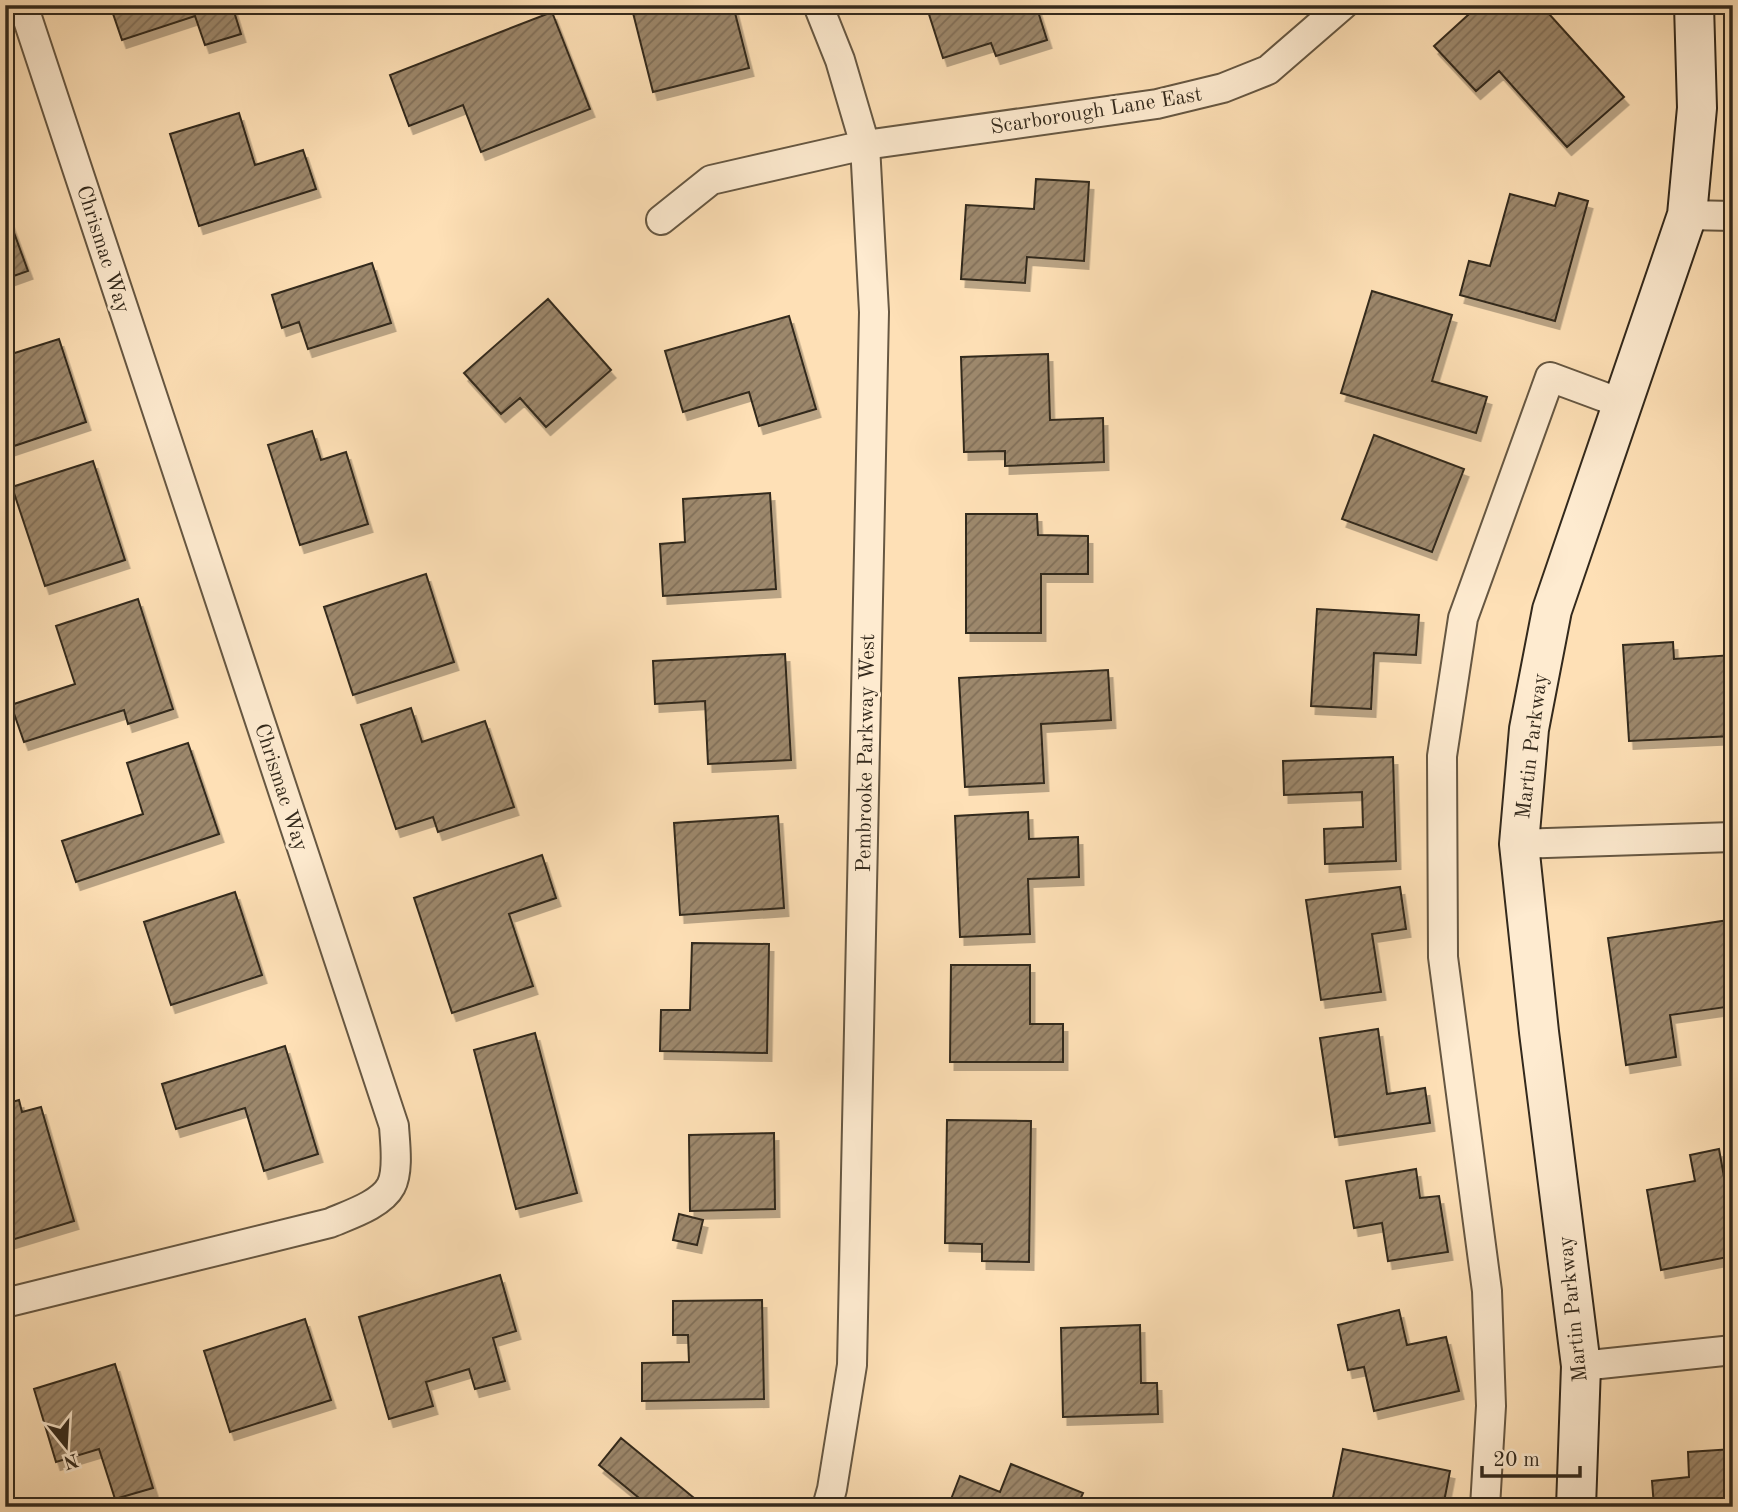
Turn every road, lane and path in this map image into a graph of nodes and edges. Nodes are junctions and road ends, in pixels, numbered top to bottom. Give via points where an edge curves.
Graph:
1 (23, 5) edge
2 (818, 5) edge
3 (1343, 5) edge
4 (1694, 5) edge
5 (865, 145) junction
6 (1687, 215) junction
7 (1733, 216) edge
8 (661, 220) dead end
9 (1623, 404) junction
10 (1733, 837) edge
11 (1519, 844) junction
12 (5, 1303) edge
13 (1733, 1350) edge
14 (1581, 1366) junction
15 (827, 1507) edge
16 (1485, 1507) edge
17 (1576, 1507) edge

1 - 12 street, Chrismac Way via 394,1126 395,1166 391,1187 370,1204 330,1223
2 - 5 street, Pembrooke Parkway West
3 - 5 street, Scarborough Lane East via 1268,70 1223,88 1157,104
4 - 6 street, Martin Parkway via 1697,107
5 - 8 street, Scarborough Lane East via 711,180
5 - 15 street, Pembrooke Parkway West via 874,312 852,1365
6 - 7 street
6 - 9 street, Martin Parkway
9 - 11 street, Martin Parkway via 1552,610 1529,729
9 - 16 street via 1550,377 1463,618 1442,756 1443,957 1487,1291 1491,1406
10 - 11 street
11 - 14 street, Martin Parkway
13 - 14 street
14 - 17 street, Martin Parkway

